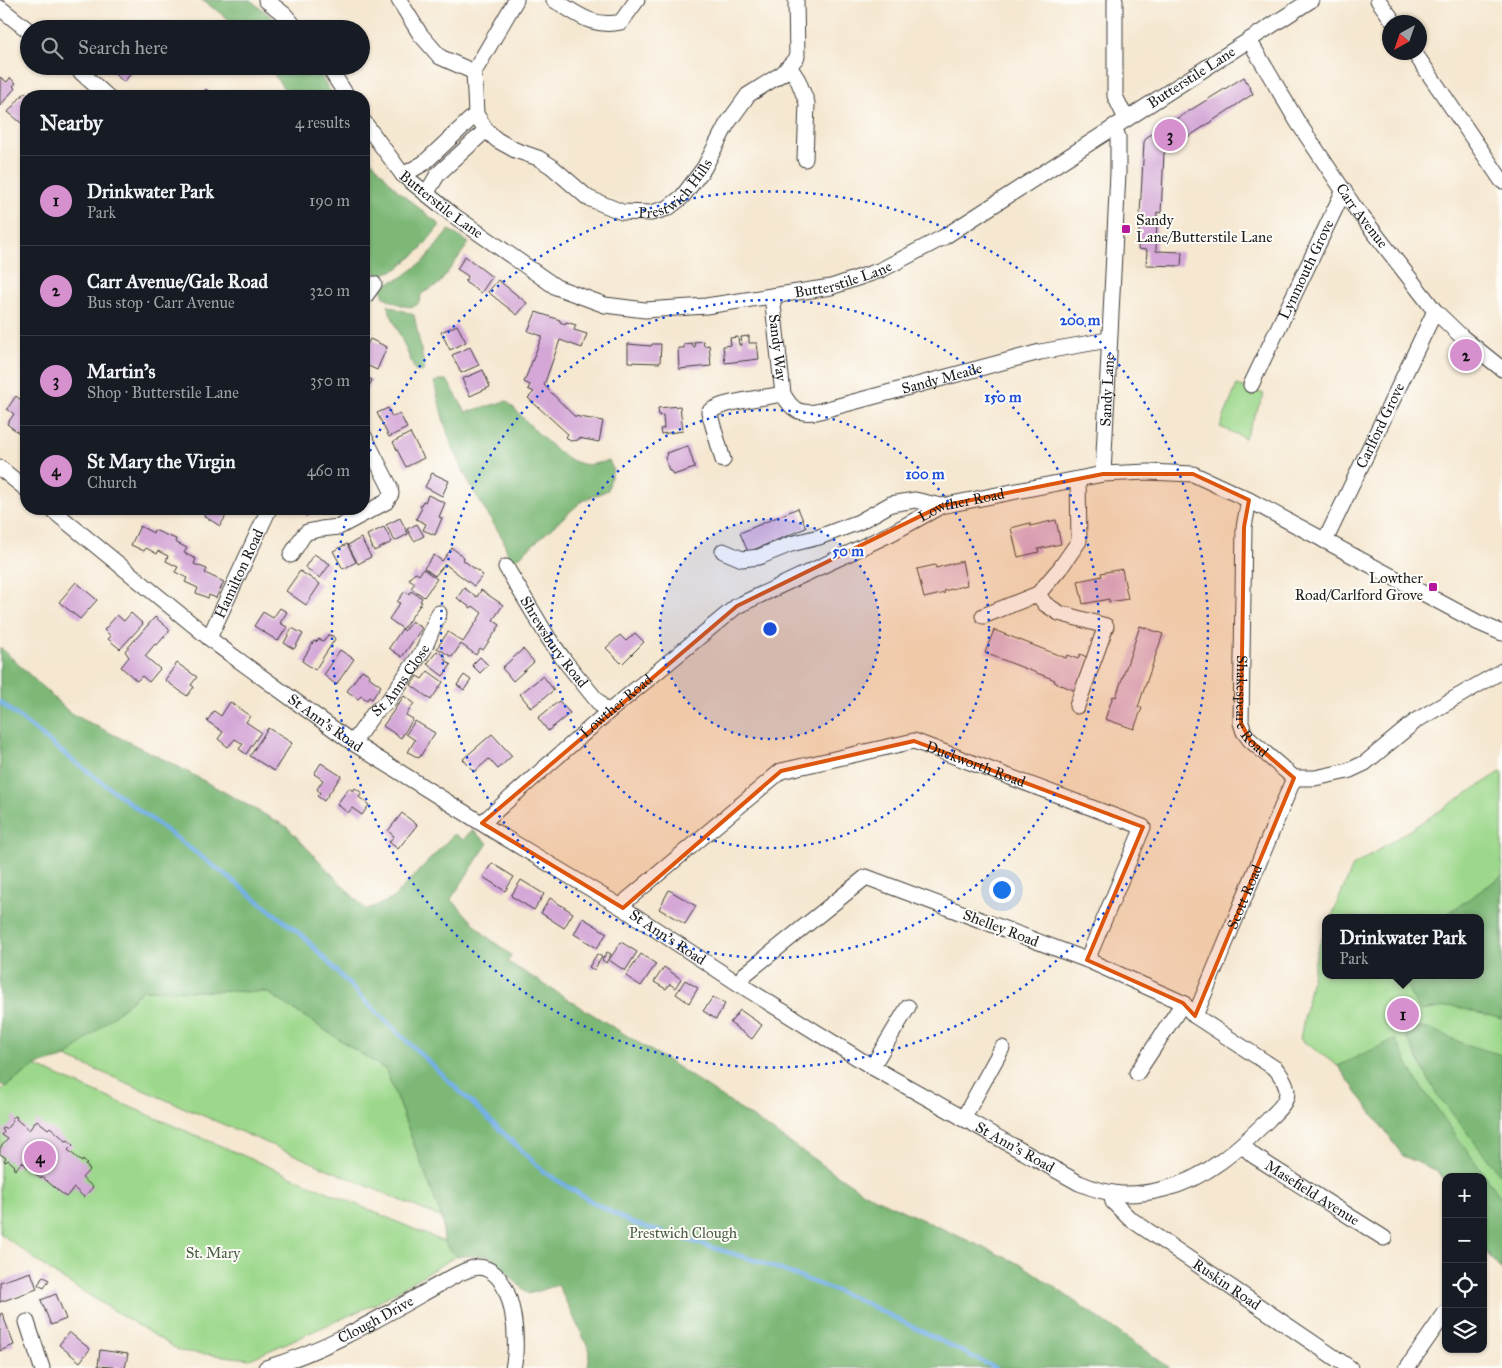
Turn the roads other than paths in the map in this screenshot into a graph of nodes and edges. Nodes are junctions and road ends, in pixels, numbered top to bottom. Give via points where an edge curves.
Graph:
1 (266, 0) edge
2 (399, 0) edge
3 (516, 0) edge
4 (554, 0) edge
5 (637, 0) edge
6 (796, 0) edge
7 (1115, 0) edge
8 (1312, 0) edge
9 (1378, 0) edge
10 (0, 8) edge
11 (1389, 15) edge
12 (290, 20) edge
13 (20, 24) edge
14 (1249, 40) junction
15 (1419, 60) edge
16 (789, 66) junction
17 (474, 72) junction
18 (84, 75) edge
19 (334, 75) edge
20 (100, 90) edge
21 (343, 90) edge
22 (476, 114) junction
23 (1120, 123) junction
24 (370, 130) edge
25 (486, 130) junction
26 (805, 159) dead end
27 (403, 175) junction
28 (1502, 181) edge
29 (1344, 190) junction
30 (426, 194) junction
31 (374, 284) dead end
32 (370, 290) edge
33 (772, 296) junction
34 (1435, 311) junction
35 (1108, 340) junction
36 (1502, 369) edge
37 (1251, 385) dead end
38 (783, 394) junction
39 (370, 448) edge
40 (724, 460) dead end
41 (0, 468) edge
42 (1103, 474) junction
43 (1078, 479) junction
44 (20, 484) edge
45 (1249, 500) junction
46 (941, 506) junction
47 (370, 510) edge
48 (58, 515) edge
49 (266, 515) edge
50 (361, 515) edge
51 (1325, 541) junction
52 (723, 552) dead end
53 (291, 555) dead end
54 (506, 567) dead end
55 (1038, 594) junction
56 (439, 613) dead end
57 (983, 616) dead end
58 (1502, 633) edge
59 (209, 638) junction
60 (1502, 671) edge
61 (1077, 706) dead end
62 (608, 713) junction
63 (353, 743) junction
64 (1294, 778) junction
65 (482, 823) junction
66 (623, 908) junction
67 (1087, 960) junction
68 (740, 984) junction
69 (1183, 1003) junction
70 (908, 1007) dead end
71 (1195, 1016) junction
72 (1002, 1048) dead end
73 (872, 1067) junction
74 (1276, 1069) joint
75 (1137, 1073) dead end
76 (963, 1119) junction
77 (1242, 1145) junction
78 (1110, 1194) junction
79 (1384, 1238) dead end
80 (1442, 1318) edge
81 (27, 1322) dead end
82 (42, 1368) edge
83 (266, 1368) edge
84 (513, 1368) edge
85 (1350, 1368) edge
86 (1407, 1368) edge

1 - 12 street
2 - 17 street via 420,34 440,57
3 - 17 street
4 - 5 street via 589,21 606,25 620,22
6 - 16 street via 797,57
7 - 23 street, Sandy Lane via 1115,96
8 - 14 street, Butterstile Lane
9 - 11 street
10 - 13 street
14 - 23 street, Butterstile Lane
14 - 29 street, Carr Avenue via 1297,121
15 - 28 street
16 - 25 street, Prestwich Hills via 748,95 727,124 704,168 682,197 668,208 652,213 622,212 588,198 551,166 515,150
16 - 26 street via 807,103
17 - 22 street, Prestwich Hills
18 - 20 street
19 - 21 street
22 - 25 street, Prestwich Hills
22 - 27 street via 424,163
23 - 33 street, Butterstile Lane via 944,237 881,270 831,287
23 - 35 street, Sandy Lane
24 - 27 street, Butterstile Lane
25 - 30 street via 438,174
27 - 30 street, Butterstile Lane
29 - 34 street, Carr Avenue
29 - 37 street, Lynmouth Grove
30 - 33 street, Butterstile Lane via 556,287 605,305 645,310 706,306
31 - 32 street
33 - 38 street, Sandy Way
34 - 36 street, Carr Avenue
34 - 51 street, Carlford Grove
35 - 38 street, Sandy Meade via 1040,352 816,412 797,411
35 - 42 street, Sandy Lane
38 - 40 street, Sandy Way via 730,404 710,412
39 - 47 street via 391,494 386,502
41 - 44 street
42 - 43 street, Lowther Road
42 - 45 street, Lowther Road via 1193,474
43 - 46 street, Lowther Road
43 - 55 street via 1079,541
45 - 51 street, Lowther Road
45 - 64 street, Shakespeare Road via 1244,527 1241,723 1250,740
46 - 52 street via 915,500 891,504 859,522 759,557 742,559
46 - 62 street, Lowther Road via 892,533 737,606
48 - 59 street, St Ann's Road
49 - 59 street, Hamilton Road
50 - 53 street via 338,527 307,532
51 - 58 street, Lowther Road
54 - 62 street, Shrewsbury Road via 560,653
55 - 57 street
55 - 61 street via 1045,604 1059,612 1106,626
56 - 63 street, St Anns Close via 424,649 388,701 374,713
59 - 63 street, St Ann's Road
60 - 64 street via 1417,720 1365,763 1348,771 1315,778
62 - 65 street, Lowther Road
63 - 65 street, St Ann's Road
64 - 71 street, Scott Road
65 - 66 street, St Ann's Road
66 - 67 street, Duckworth Road via 628,900 781,771 914,741 1143,827
66 - 68 street, St Ann's Road
67 - 68 street, Shelley Road via 866,877 744,975
67 - 69 street, Shelley Road
68 - 73 street, St Ann's Road
69 - 71 street, Shelley Road
69 - 75 street
70 - 73 street
71 - 74 street, Shelley Road
72 - 76 street
73 - 76 street, St Ann's Road
74 - 77 street, St Ann's Road via 1285,1081 1287,1093 1284,1104
76 - 78 street, St Ann's Road via 1079,1183
77 - 78 street, St Ann's Road via 1207,1171 1166,1189
77 - 79 street, Masefield Avenue via 1254,1156
78 - 85 street, Ruskin Road via 1113,1202 1129,1218
80 - 86 street
81 - 82 street
83 - 84 street, Clough Drive via 318,1349 459,1274 484,1268 499,1280 511,1304 516,1340

